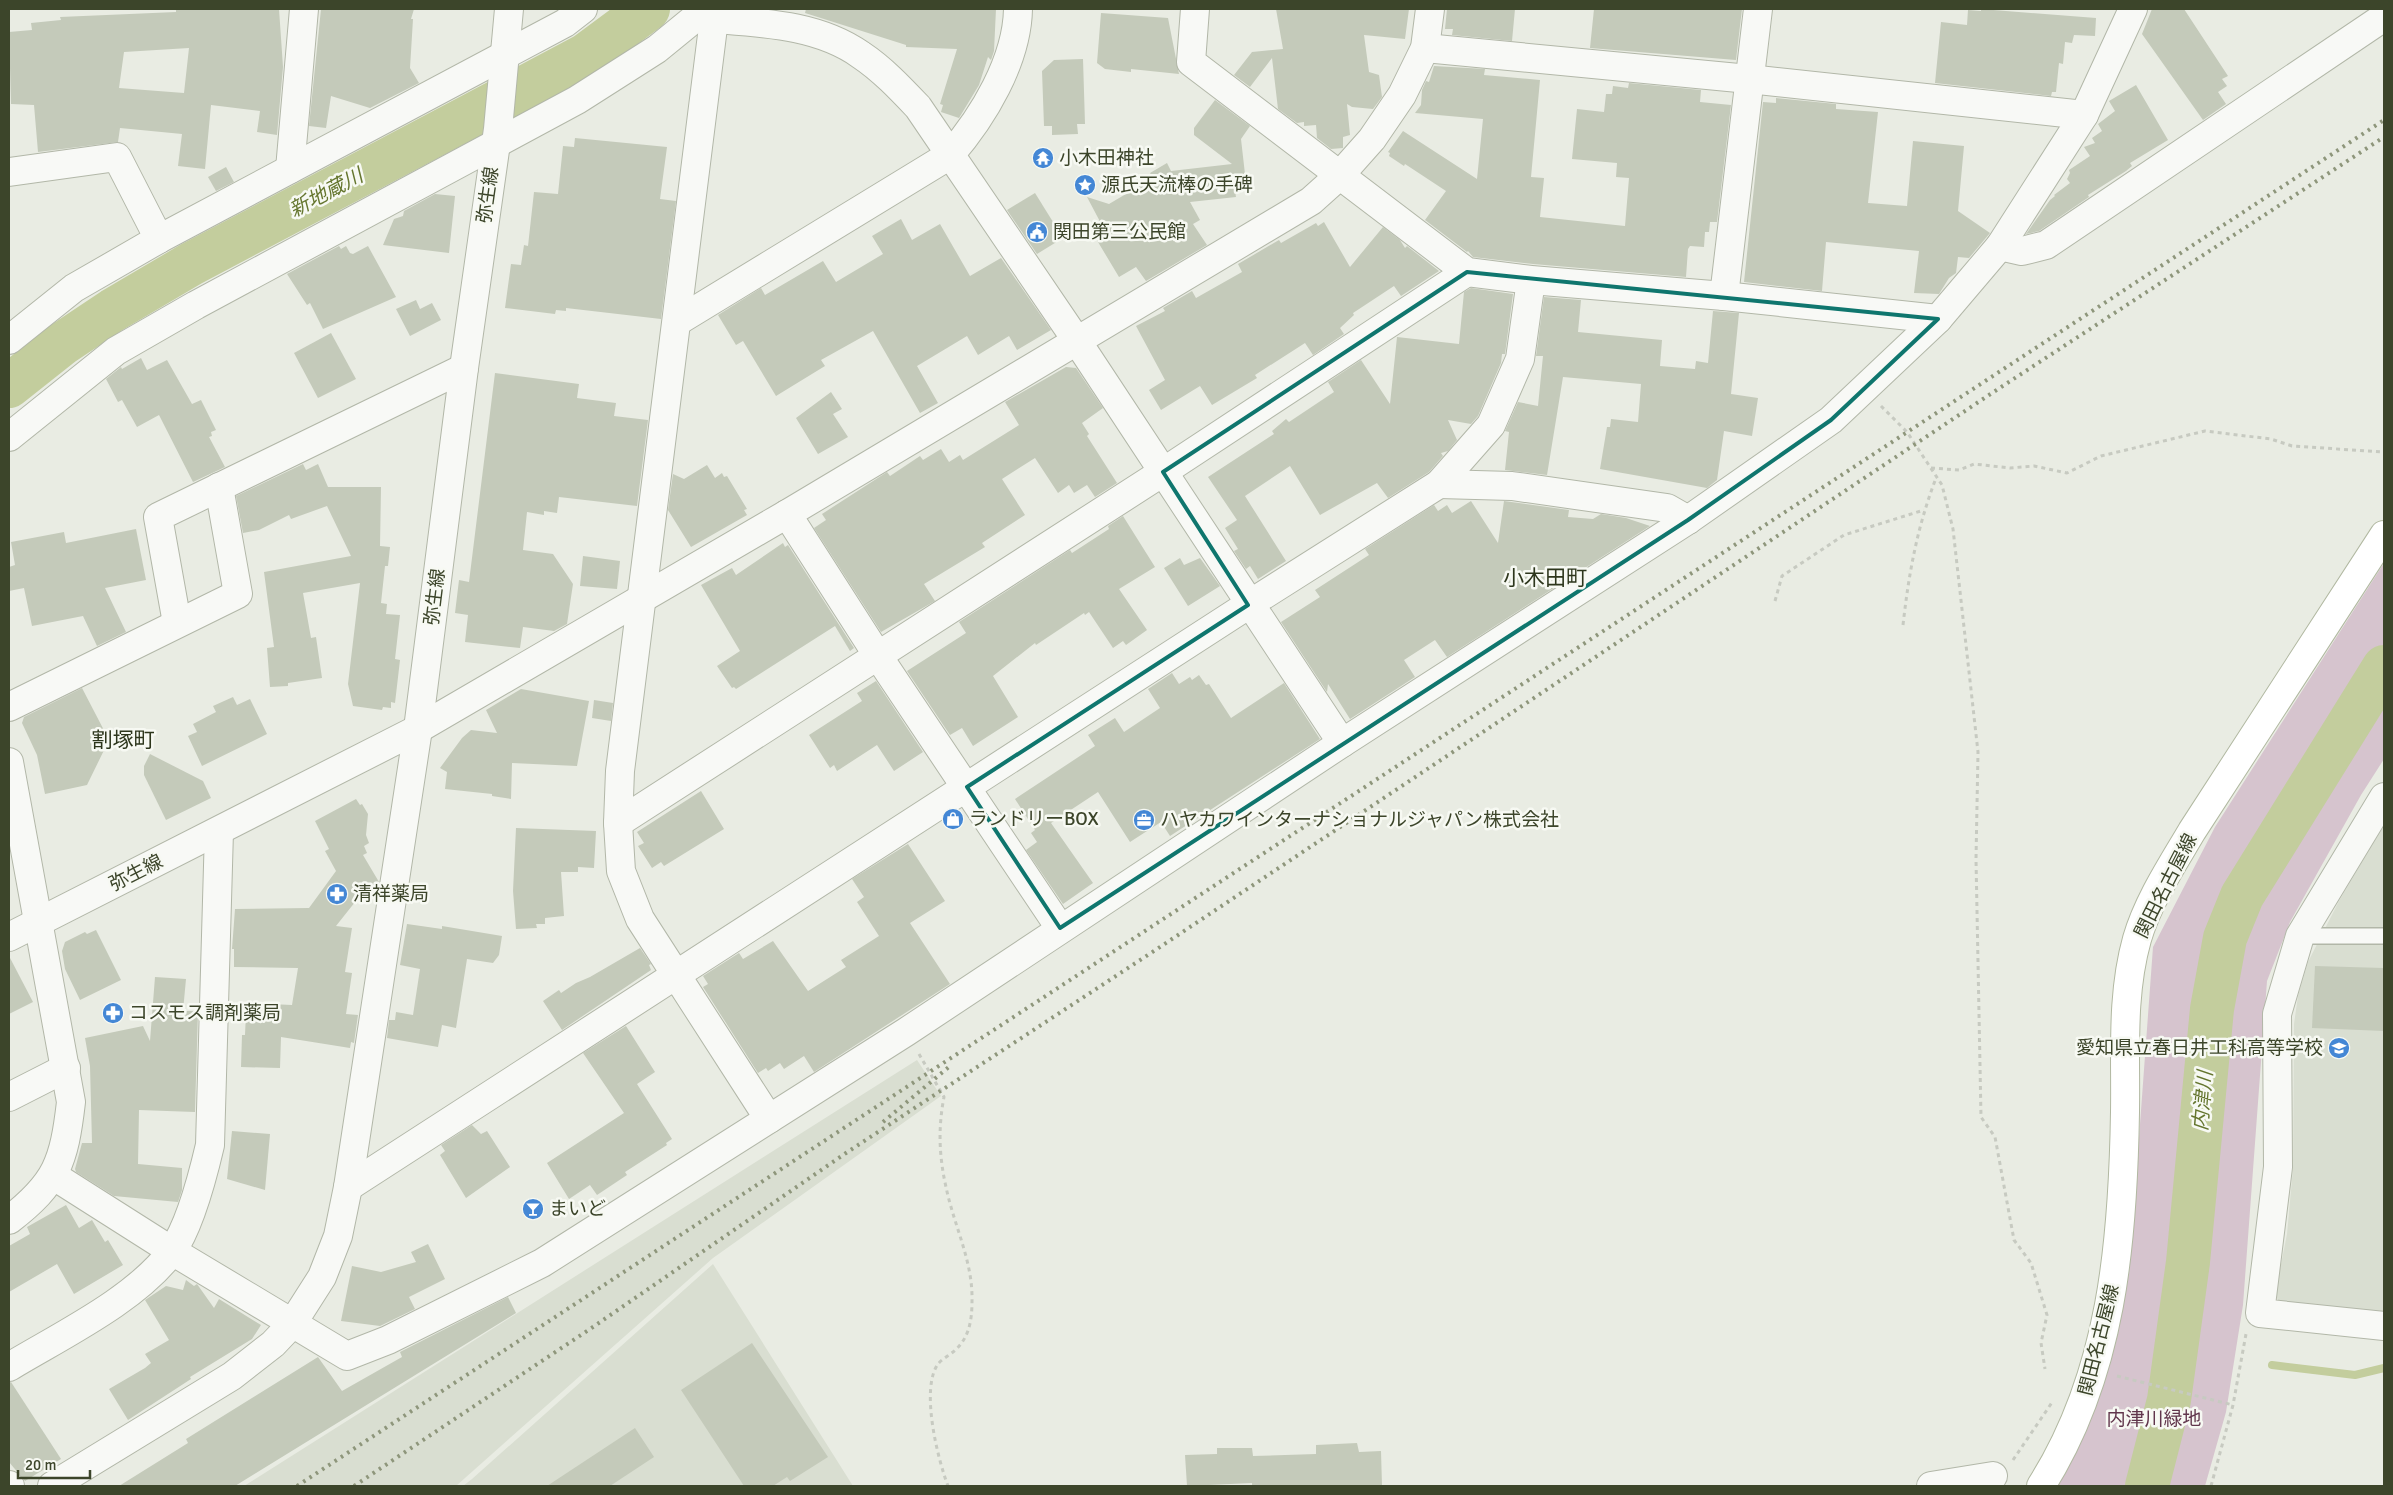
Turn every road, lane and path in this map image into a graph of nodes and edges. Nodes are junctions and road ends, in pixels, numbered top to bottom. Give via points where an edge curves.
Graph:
1 (304, 9) edge
2 (509, 9) edge
3 (583, 9) edge
4 (1018, 9) edge
5 (1195, 9) edge
6 (1430, 9) edge
7 (1758, 9) edge
8 (2133, 9) edge
9 (709, 12) edge
10 (2384, 17) edge
11 (1425, 48) junction
12 (503, 61) junction
13 (1749, 79) junction
14 (2084, 115) junction
15 (496, 137) junction
16 (950, 155) junction
17 (290, 169) junction
18 (9, 172) edge
19 (1340, 175) junction
20 (159, 239) junction
21 (2000, 246) junction
22 (1466, 272) junction
23 (1531, 280) junction
24 (1724, 296) junction
25 (1938, 318) junction
26 (678, 321) junction
27 (9, 340) edge
28 (1077, 341) junction
29 (464, 368) junction
30 (1865, 389) junction
31 (9, 437) edge
32 (2384, 452) edge
33 (1930, 468) junction
34 (1163, 472) junction
35 (1937, 477) junction
36 (1439, 484) junction
37 (219, 487) junction
38 (1924, 510) junction
39 (787, 514) junction
40 (1688, 520) junction
41 (2384, 535) edge
42 (642, 600) junction
43 (1775, 601) dead end
44 (1248, 605) junction
45 (177, 623) junction
46 (1903, 625) dead end
47 (878, 656) junction
48 (9, 708) edge
49 (418, 729) junction
50 (1342, 743) junction
51 (9, 762) edge
52 (966, 786) junction
53 (2384, 797) edge
54 (618, 823) junction
55 (219, 831) junction
56 (40, 921) junction
57 (1060, 928) junction
58 (2300, 936) junction
59 (2384, 936) edge
60 (9, 937) edge
61 (675, 975) junction
62 (906, 1032) junction
63 (66, 1068) junction
64 (9, 1097) edge
65 (769, 1119) junction
66 (54, 1176) junction
67 (348, 1187) junction
68 (9, 1220) edge
69 (172, 1251) junction
70 (2260, 1313) junction
71 (292, 1324) junction
72 (2384, 1326) edge
73 (9, 1367) edge
74 (2045, 1369) dead end
75 (2093, 1370) junction
76 (2055, 1398) dead end
77 (2232, 1405) junction
78 (1993, 1476) joint
79 (52, 1486) edge
80 (948, 1486) edge
81 (1931, 1486) edge
82 (2041, 1486) edge
83 (2211, 1486) edge

1 - 17 street
2 - 12 street, 弥生線
3 - 12 street
4 - 16 street via 1010,50 997,84 967,135
5 - 19 street via 1190,62
6 - 11 street
7 - 13 street
8 - 14 street
9 - 15 street via 577,100
9 - 16 street via 820,34 861,54 896,83 918,107
9 - 26 street
10 - 21 street via 2046,245 2022,251
11 - 13 street
11 - 19 street via 1402,95 1372,138
12 - 15 street, 弥生線
12 - 17 street
13 - 14 street
13 - 24 street
14 - 21 street
15 - 29 street, 弥生線
15 - 31 street via 116,352
16 - 26 street
16 - 28 street
17 - 20 street
18 - 20 street via 116,157
19 - 22 street
19 - 28 street via 1311,201
20 - 27 street via 74,288
21 - 25 street
22 - 23 street
22 - 34 street
23 - 24 street
23 - 36 street via 1520,359 1513,375 1490,425
24 - 25 street
25 - 30 street
26 - 42 street
28 - 34 street
28 - 39 street
29 - 37 street
29 - 49 street, 弥生線
30 - 33 path via 1907,432
30 - 40 street via 1831,420
32 - 33 path via 2292,446 2270,439 2205,431 2101,456 2066,473 2034,466 2010,468 1974,464 1959,470
33 - 35 path
34 - 44 street
34 - 47 street
35 - 38 path
35 - 74 path via 1953,529 1978,752 1976,860 1981,1117 1994,1137 2014,1240 2031,1263 2047,1315 2041,1344
36 - 40 street via 1512,486 1667,508
36 - 44 street
37 - 45 street via 158,518
37 - 45 street via 238,594
38 - 43 path via 1844,535 1782,576
38 - 46 path via 1911,562
39 - 42 street
39 - 47 street
40 - 50 street
41 - 75 main road, 関田名古屋線 via 2192,831 2138,937 2126,1002 2124,1164 2116,1272 2111,1305
42 - 49 street
42 - 54 street via 620,771
44 - 50 street
44 - 52 street
45 - 48 street
47 - 52 street
47 - 54 street
49 - 55 street, 弥生線
49 - 67 street
50 - 57 street
51 - 56 street
52 - 57 street
52 - 61 street
53 - 58 street
54 - 61 street via 621,871 640,919
55 - 56 street, 弥生線
55 - 69 street via 210,1145 202,1182
56 - 60 street, 弥生線
56 - 63 street
57 - 62 street
58 - 59 lane
58 - 70 street via 2277,1014 2278,1167
61 - 65 street
61 - 67 street
62 - 65 street
62 - 80 path via 944,1097 939,1124 940,1153 946,1188 971,1274 970,1332 938,1364 932,1382 931,1414 936,1453
63 - 64 street
63 - 66 street via 71,1102 68,1136
65 - 71 street via 542,1263 388,1340 347,1356
66 - 68 street via 33,1202
66 - 69 street
67 - 71 street via 338,1236 322,1276
69 - 71 street
69 - 73 street via 118,1301
70 - 72 street
70 - 77 path via 2244,1336
71 - 79 street via 273,1344 232,1376
75 - 77 path
75 - 82 main road, 関田名古屋線 via 2068,1436
76 - 78 path via 2011,1462
77 - 83 path
78 - 81 street

